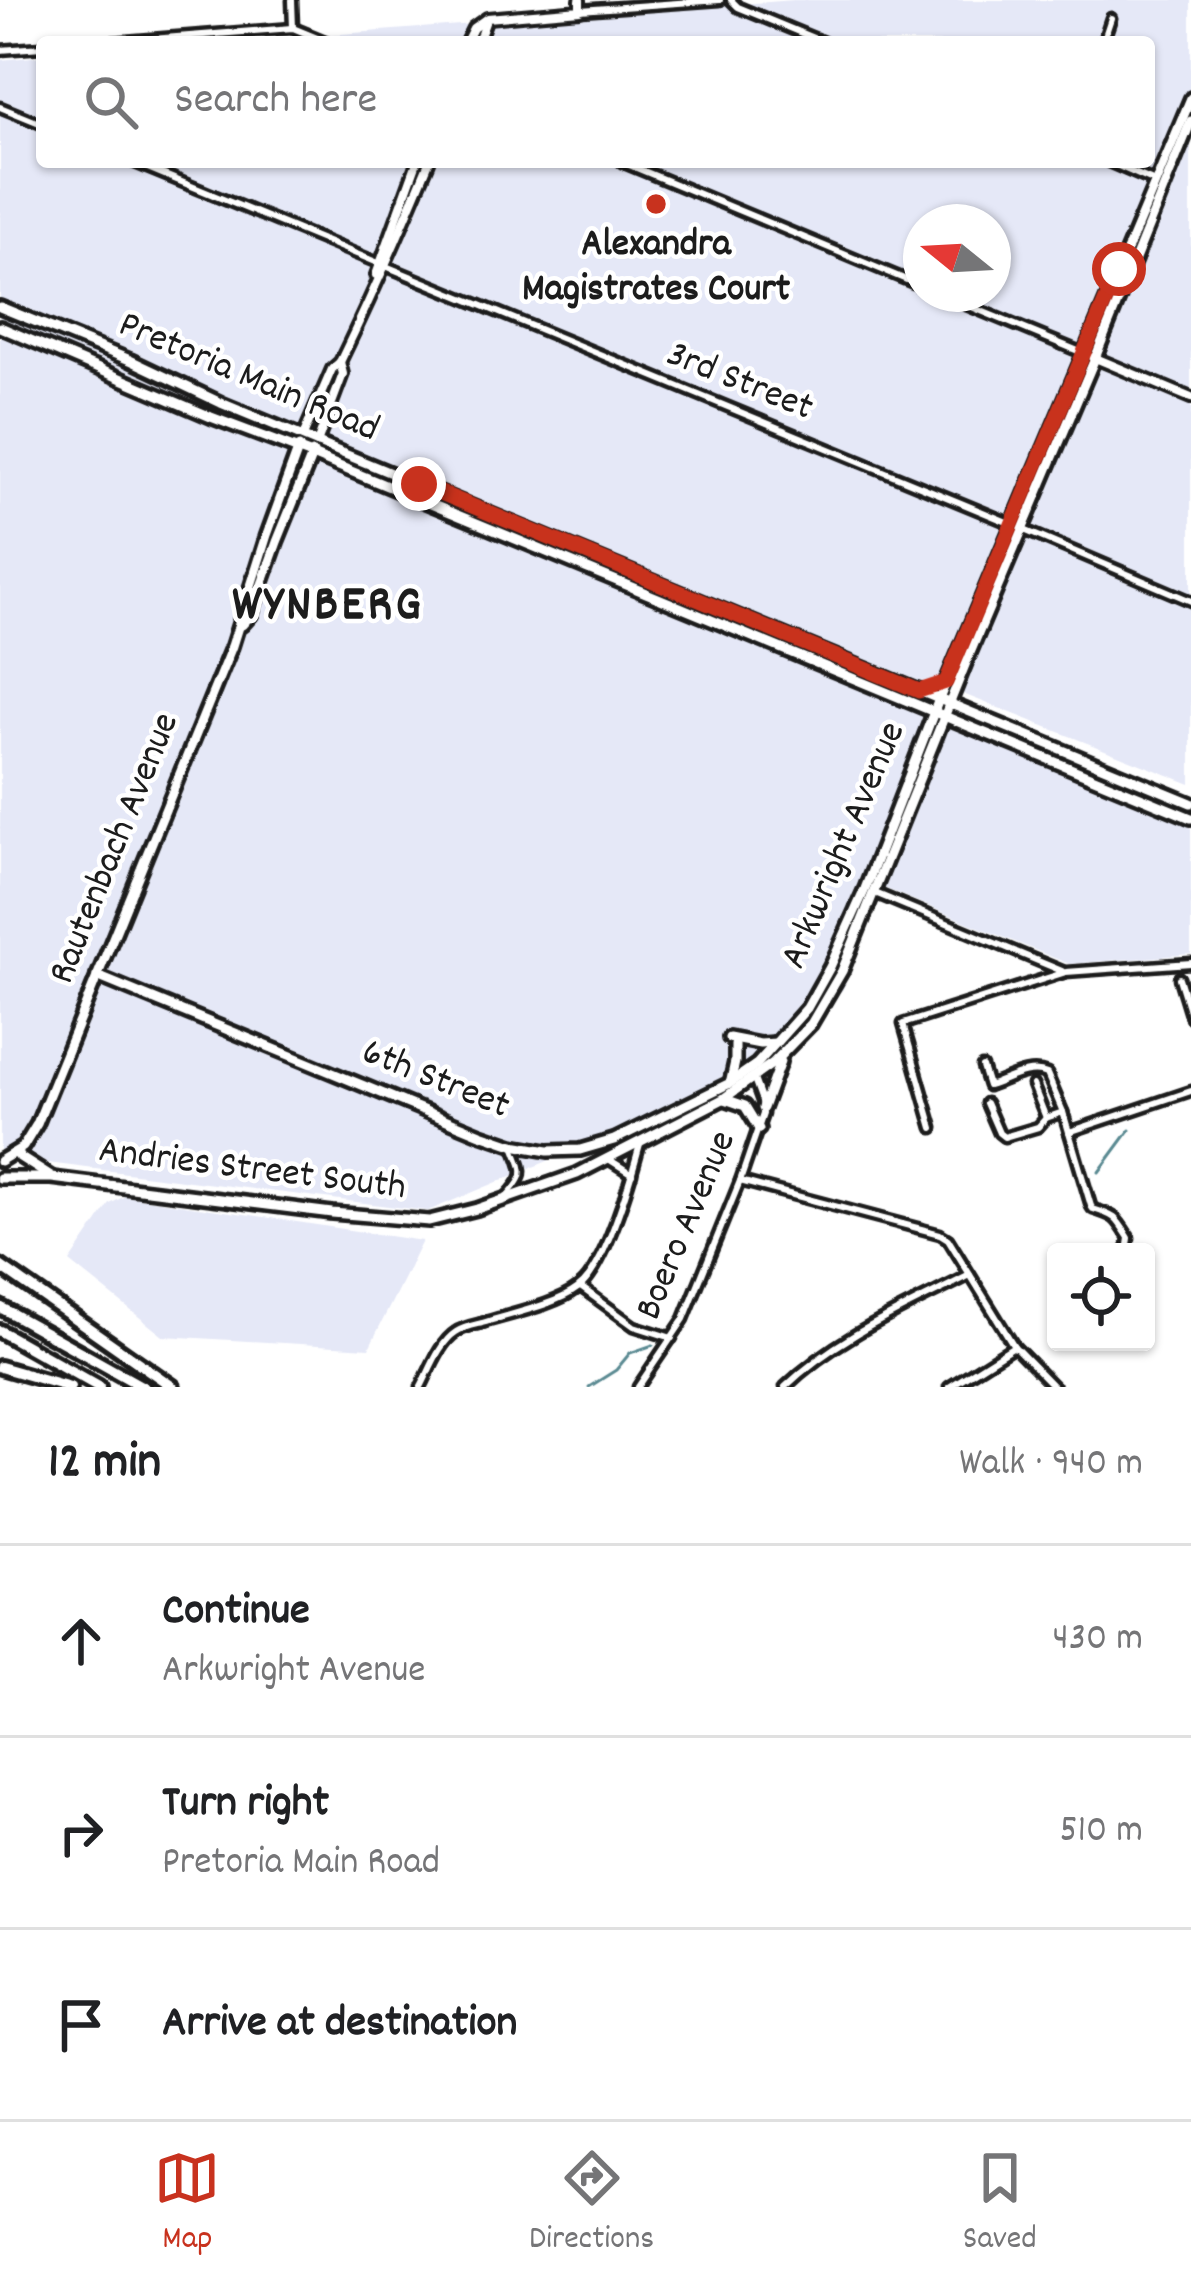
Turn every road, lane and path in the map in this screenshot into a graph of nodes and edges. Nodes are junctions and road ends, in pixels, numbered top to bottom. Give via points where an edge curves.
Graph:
1 (292, 0) edge
2 (720, 0) edge
3 (731, 0) edge
4 (580, 5) edge
5 (487, 18) junction
6 (1111, 19) dead end
7 (293, 28) junction
8 (190, 36) edge
9 (312, 36) edge
10 (469, 36) edge
11 (480, 36) edge
12 (808, 36) edge
13 (1105, 36) edge
14 (36, 47) edge
15 (0, 50) edge
16 (1191, 98) edge
17 (0, 107) edge
18 (1191, 121) edge
19 (36, 122) edge
20 (148, 168) edge
21 (415, 168) edge
22 (426, 168) edge
23 (636, 168) edge
24 (1123, 168) edge
25 (1159, 183) junction
26 (382, 265) junction
27 (903, 279) edge
28 (0, 307) edge
29 (984, 312) edge
30 (0, 327) edge
31 (1084, 353) junction
32 (1095, 358) junction
33 (340, 362) junction
34 (1191, 398) edge
35 (303, 436) junction
36 (317, 442) junction
37 (298, 450) junction
38 (313, 455) junction
39 (1019, 527) junction
40 (268, 550) junction
41 (1191, 601) edge
42 (946, 682) junction
43 (919, 691) junction
44 (944, 701) junction
45 (914, 705) junction
46 (939, 716) junction
47 (927, 730) junction
48 (1191, 803) edge
49 (1191, 818) edge
50 (869, 891) junction
51 (1191, 963) edge
52 (1066, 972) junction
53 (97, 976) junction
54 (1179, 978) dead end
55 (1191, 1017) edge
56 (782, 1047) junction
57 (982, 1067) dead end
58 (752, 1074) junction
59 (730, 1083) junction
60 (1033, 1085) dead end
61 (1191, 1091) edge
62 (723, 1099) junction
63 (986, 1103) dead end
64 (763, 1108) junction
65 (1063, 1112) junction
66 (1046, 1118) junction
67 (759, 1129) junction
68 (933, 1129) dead end
69 (1069, 1132) junction
70 (640, 1144) junction
71 (513, 1145) junction
72 (15, 1154) junction
73 (608, 1159) junction
74 (0, 1162) edge
75 (632, 1174) junction
76 (0, 1178) edge
77 (52, 1178) junction
78 (740, 1181) junction
79 (502, 1201) junction
80 (1128, 1243) edge
81 (0, 1266) edge
82 (970, 1275) junction
83 (581, 1287) junction
84 (0, 1307) edge
85 (0, 1331) edge
86 (672, 1338) junction
87 (1014, 1346) junction
88 (0, 1367) edge
89 (70, 1387) edge
90 (99, 1387) edge
91 (143, 1387) edge
92 (173, 1387) edge
93 (422, 1387) edge
94 (638, 1387) edge
95 (785, 1387) edge
96 (949, 1387) edge
97 (1054, 1387) edge

1 - 7 street
2 - 4 street
3 - 12 street
4 - 5 street
5 - 10 street
5 - 11 street
6 - 13 street
7 - 8 street
7 - 9 street
14 - 15 street
16 - 25 main road, Arkwright Avenue
17 - 19 street
18 - 25 main road, Arkwright Avenue
20 - 26 street, 3rd Street
21 - 26 street
22 - 26 street
23 - 27 street
24 - 25 street
25 - 31 main road, Arkwright Avenue
25 - 32 main road, Arkwright Avenue
26 - 33 street
26 - 39 street, 3rd Street
28 - 35 main road, Pretoria Main Road
29 - 31 street
30 - 37 main road, Pretoria Main Road
31 - 32 street
31 - 39 main road, Arkwright Avenue
32 - 34 street
32 - 39 main road, Arkwright Avenue
33 - 35 street
33 - 36 street via 343,374
35 - 36 main road, Pretoria Main Road
35 - 37 main road
36 - 38 main road
36 - 43 main road, Pretoria Main Road
37 - 38 main road, Pretoria Main Road
37 - 40 main road
38 - 40 main road
38 - 45 main road, Pretoria Main Road
39 - 41 street, 3rd Street
39 - 42 main road, Arkwright Avenue
39 - 44 main road, Arkwright Avenue
40 - 53 main road, Rautenbach Avenue via 251,614
42 - 43 main road
42 - 44 main road, Arkwright Avenue
43 - 44 main road, Pretoria Main Road
44 - 46 main road, Arkwright Avenue
44 - 48 main road, Pretoria Main Road
45 - 46 main road, Pretoria Main Road
45 - 47 main road
46 - 47 main road, Arkwright Avenue
46 - 49 main road, Pretoria Main Road
46 - 50 main road, Arkwright Avenue
47 - 50 main road, Arkwright Avenue
50 - 52 street
50 - 56 main road, Arkwright Avenue
51 - 52 street
52 - 68 street via 903,1024
53 - 71 main road, 6th Street
53 - 72 main road, Rautenbach Avenue via 37,1124
54 - 55 street
56 - 58 main road, Arkwright Avenue
56 - 59 main road via 732,1041
56 - 64 main road
57 - 65 street via 988,1086 1047,1073
58 - 59 main road, 6th Street
58 - 62 main road, Andries Street South
58 - 64 street, Boero Avenue
59 - 71 main road, 6th Street via 596,1147
60 - 66 street
61 - 69 street
62 - 67 main road via 745,1106
62 - 70 main road, Andries Street South
63 - 66 street via 1004,1137
64 - 67 street, Boero Avenue
65 - 66 street
65 - 69 street
67 - 78 street, Boero Avenue
69 - 80 street via 1090,1206 1116,1218
70 - 73 main road, Andries Street South
70 - 75 street
71 - 79 street via 524,1172
72 - 74 main road
72 - 77 main road
73 - 75 street
73 - 79 main road, Andries Street South
75 - 83 street
76 - 77 main road, Andries Street South
77 - 79 main road, Andries Street South via 412,1221
78 - 82 street via 935,1231
78 - 86 street, Boero Avenue
81 - 92 highway
82 - 87 street
82 - 95 street via 844,1340
83 - 86 street via 634,1326
83 - 93 street via 454,1333
84 - 91 highway
85 - 90 highway
86 - 94 street, Boero Avenue
87 - 96 street
87 - 97 street
88 - 89 highway

